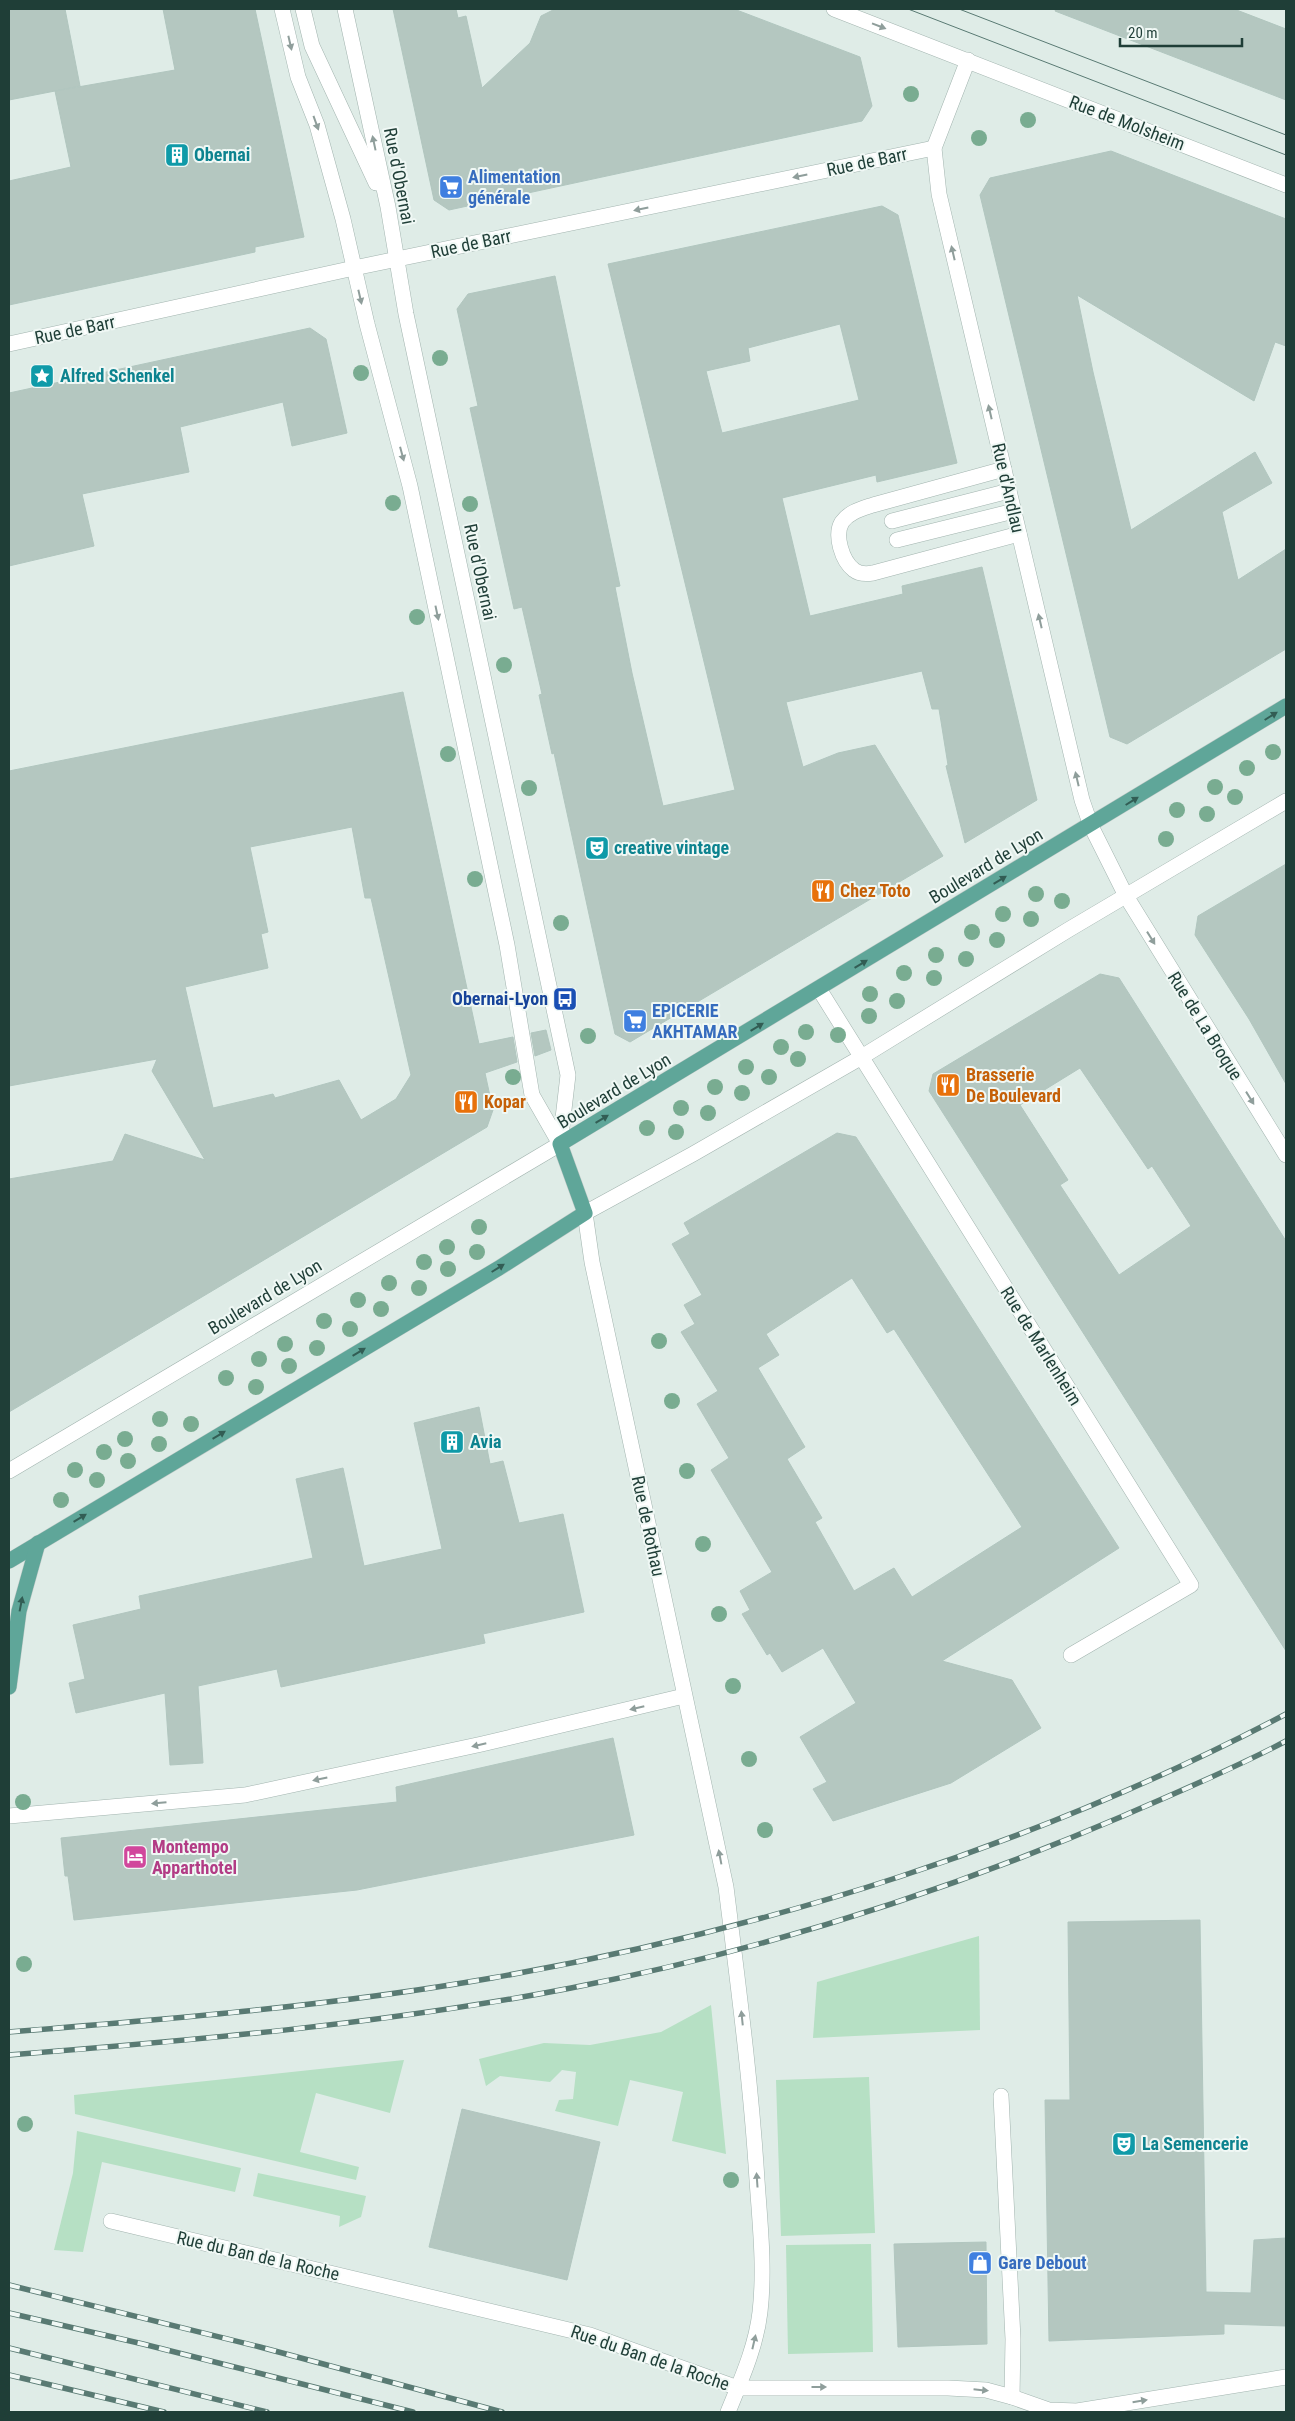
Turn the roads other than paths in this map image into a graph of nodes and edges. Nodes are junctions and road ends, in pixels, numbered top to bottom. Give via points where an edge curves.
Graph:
1 (282, 9) edge
2 (303, 9) edge
3 (345, 9) edge
4 (834, 9) edge
5 (968, 60) junction
6 (934, 148) junction
7 (1286, 185) edge
8 (388, 207) junction
9 (396, 259) junction
10 (354, 268) junction
11 (9, 344) edge
12 (1004, 470) junction
13 (1009, 491) junction
14 (1014, 511) junction
15 (892, 521) dead end
16 (1019, 534) junction
17 (897, 540) dead end
18 (1286, 706) edge
19 (1286, 801) edge
20 (1091, 826) junction
21 (1126, 896) junction
22 (819, 989) junction
23 (860, 1058) junction
24 (560, 1144) junction
25 (1286, 1155) edge
26 (585, 1213) junction
27 (9, 1471) edge
28 (38, 1543) junction
29 (9, 1561) edge
30 (1071, 1656) dead end
31 (9, 1686) edge
32 (684, 1696) junction
33 (9, 1816) edge
34 (1001, 2096) dead end
35 (110, 2221) dead end
36 (1286, 2377) edge
37 (738, 2388) junction
38 (1012, 2397) junction
39 (728, 2412) edge

1 -> 10 street, Rue d'Obernai via 298,77 317,125
2 - 8 street via 312,46
8 -> 3 street, Rue d'Obernai
4 -> 5 street, Rue de Molsheim
5 - 6 street
5 - 7 street, Rue de Molsheim
6 -> 9 street, Rue de Barr
12 -> 6 street, Rue d'Andlau via 939,194
8 - 9 street, Rue d'Obernai
9 - 10 street, Rue de Barr
9 - 24 street, Rue d'Obernai via 568,1076
10 - 11 street, Rue de Barr
10 -> 24 street, Rue d'Obernai via 410,486 507,945 532,1095
12 - 13 street, Rue d'Andlau
12 - 16 street via 852,512 842,523 838,534 841,547 854,570 865,574
13 - 14 street, Rue d'Andlau
13 - 15 street
14 - 16 street, Rue d'Andlau
14 - 17 street
20 -> 16 street, Rue d'Andlau via 1082,800
20 -> 18 main road, Boulevard de Lyon
19 - 21 street
20 - 21 street, Rue d'Andlau
22 -> 20 main road, Boulevard de Lyon
21 - 23 street
21 -> 25 street, Rue de La Broque
22 - 23 street, Rue de Marlenheim
24 -> 22 main road, Boulevard de Lyon
23 - 26 street
23 - 30 street, Rue de Marlenheim via 1191,1586
24 - 26 main road, Rue d'Obernai
24 - 27 street, Boulevard de Lyon
28 -> 26 main road via 499,1268
26 - 32 street, Rue de Rothau via 592,1262
28 - 29 main road
31 -> 28 main road via 20,1611
32 -> 33 street via 245,1795
37 -> 32 street, Rue de Rothau via 752,2350 760,2314 763,2274 754,2133 726,1887
34 - 38 street via 1013,2339
35 - 37 street, Rue du Ban de la Roche via 590,2335
38 -> 36 street, Rue du Ban de la Roche via 1049,2410 1077,2411
37 -> 38 street, Rue du Ban de la Roche via 948,2388 986,2390
37 - 39 street

